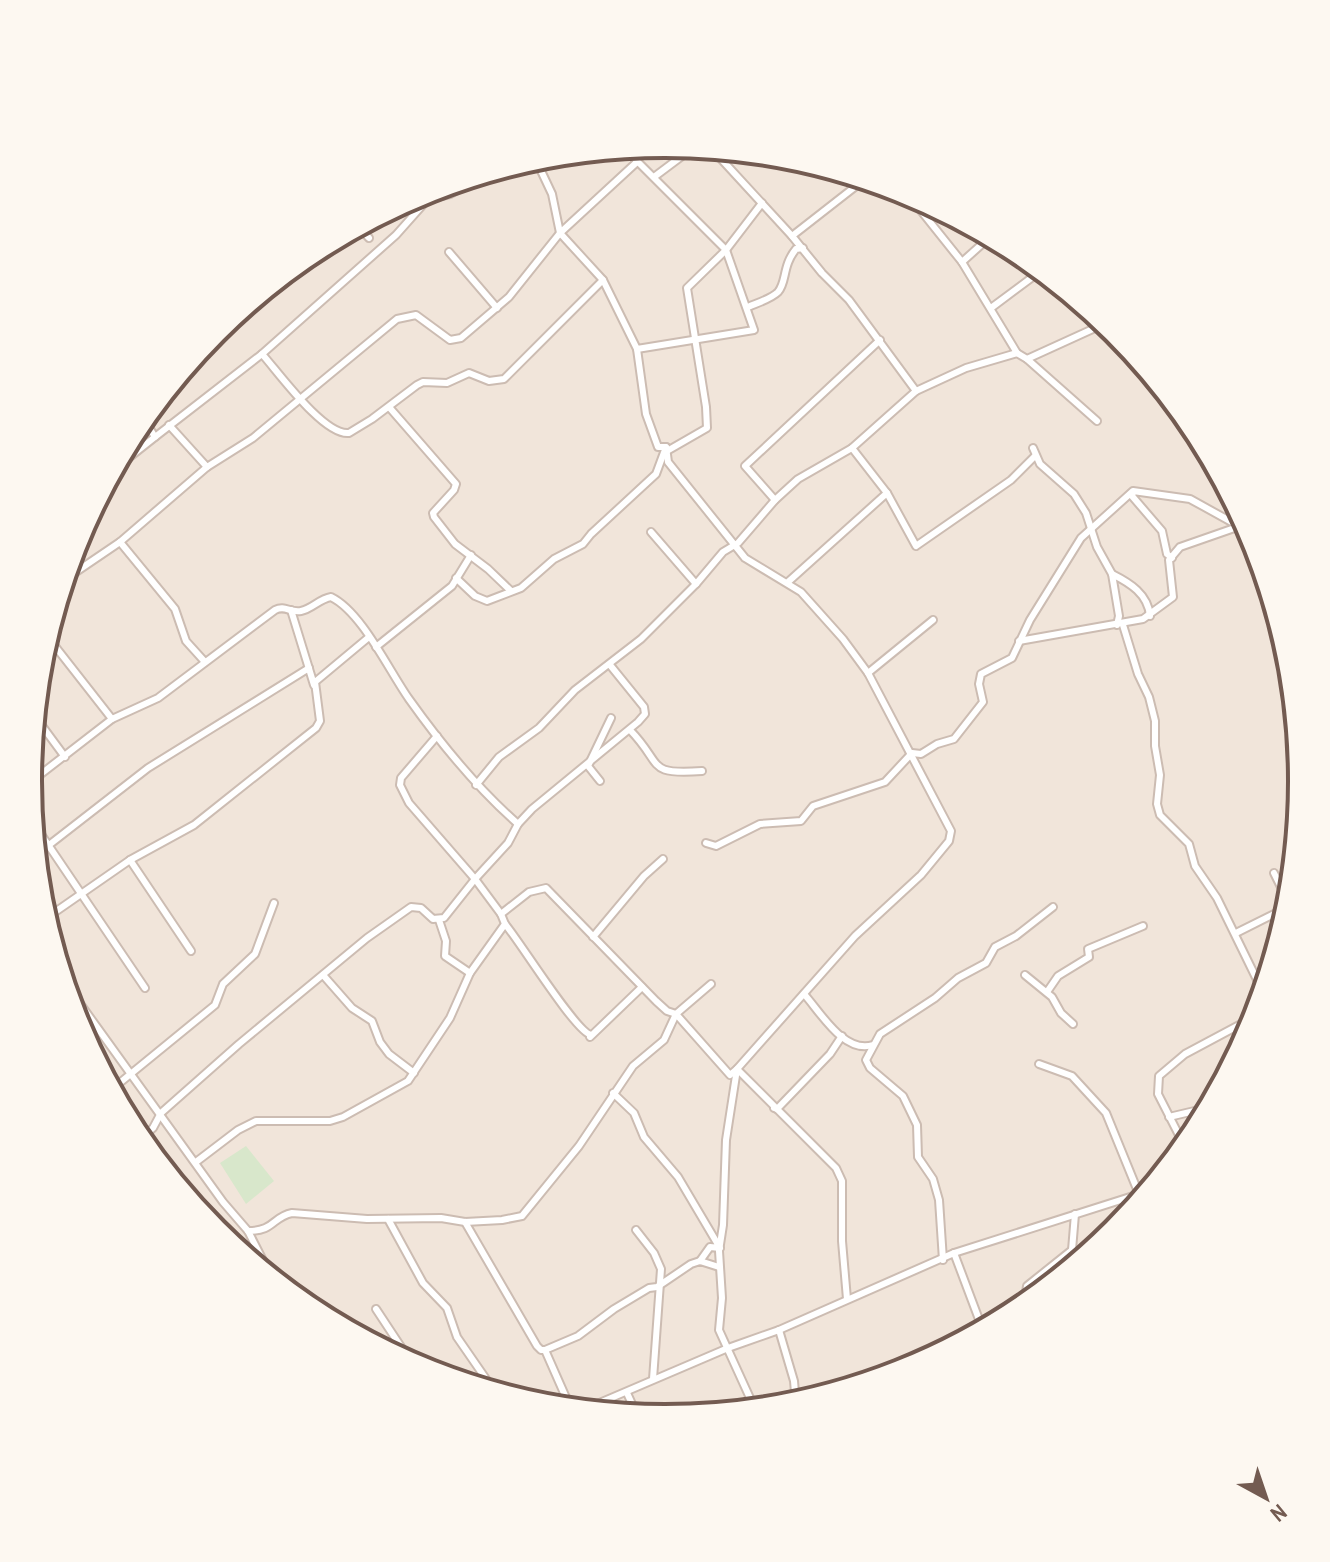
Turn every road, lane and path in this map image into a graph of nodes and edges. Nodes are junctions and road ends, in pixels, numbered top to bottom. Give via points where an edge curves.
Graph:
1 (679, 158) edge
2 (634, 159) edge
3 (723, 161) edge
4 (637, 162) junction
5 (541, 170) edge
6 (654, 177) junction
7 (854, 188) edge
8 (762, 203) junction
9 (418, 209) edge
10 (924, 214) edge
11 (560, 233) junction
12 (366, 235) edge
13 (792, 236) junction
14 (369, 238) dead end
15 (982, 244) edge
16 (803, 248) junction
17 (726, 250) junction
18 (449, 252) dead end
19 (962, 262) junction
20 (1031, 278) edge
21 (603, 280) junction
22 (748, 307) junction
23 (497, 308) junction
24 (991, 308) junction
25 (1093, 329) edge
26 (695, 339) junction
27 (880, 340) junction
28 (637, 349) junction
29 (1017, 353) junction
30 (262, 354) junction
31 (1027, 359) junction
32 (916, 391) junction
33 (302, 399) junction
34 (389, 407) junction
35 (1097, 421) dead end
36 (169, 425) junction
37 (151, 430) edge
38 (155, 437) junction
39 (666, 447) junction
40 (852, 448) junction
41 (136, 452) edge
42 (207, 467) junction
43 (1133, 491) junction
44 (887, 493) junction
45 (775, 500) junction
46 (1230, 519) edge
47 (1234, 528) edge
48 (1091, 529) junction
49 (651, 532) dead end
50 (120, 542) junction
51 (735, 544) junction
52 (1174, 554) junction
53 (471, 555) junction
54 (79, 570) edge
55 (1112, 574) junction
56 (456, 578) junction
57 (788, 582) junction
58 (696, 584) junction
59 (511, 591) junction
60 (291, 610) junction
61 (1143, 619) junction
62 (933, 620) dead end
63 (1120, 625) junction
64 (369, 637) junction
65 (1019, 641) junction
66 (376, 647) junction
67 (57, 648) edge
68 (205, 662) junction
69 (610, 665) junction
70 (309, 668) junction
71 (868, 673) junction
72 (314, 685) junction
73 (611, 718) dead end
74 (112, 719) junction
75 (44, 729) edge
76 (630, 730) junction
77 (437, 736) junction
78 (912, 753) junction
79 (65, 757) junction
80 (588, 766) junction
81 (702, 771) dead end
82 (42, 774) edge
83 (600, 781) dead end
84 (476, 785) junction
85 (518, 824) junction
86 (45, 839) edge
87 (706, 843) dead end
88 (49, 845) junction
89 (663, 859) dead end
90 (130, 860) junction
91 (1274, 873) dead end
92 (475, 879) junction
93 (1279, 884) edge
94 (80, 894) junction
95 (274, 903) dead end
96 (1053, 907) dead end
97 (56, 911) edge
98 (501, 914) junction
99 (1274, 914) edge
100 (439, 920) junction
101 (505, 924) junction
102 (1143, 926) dead end
103 (1236, 933) junction
104 (593, 937) junction
105 (191, 951) dead end
106 (470, 973) junction
107 (323, 975) junction
108 (1025, 975) dead end
109 (1256, 977) edge
110 (711, 984) dead end
111 (642, 987) junction
112 (145, 988) dead end
113 (1047, 992) junction
114 (804, 994) junction
115 (676, 1014) junction
116 (89, 1018) edge
117 (1073, 1024) dead end
118 (1238, 1026) edge
119 (842, 1036) junction
120 (873, 1045) junction
121 (1039, 1064) dead end
122 (737, 1069) junction
123 (414, 1073) junction
124 (130, 1074) junction
125 (120, 1083) edge
126 (613, 1093) junction
127 (772, 1107) junction
128 (1193, 1112) edge
129 (161, 1113) junction
130 (1169, 1117) junction
131 (150, 1131) edge
132 (1178, 1134) edge
133 (196, 1162) junction
134 (1136, 1188) edge
135 (1128, 1197) edge
136 (1075, 1214) junction
137 (388, 1219) junction
138 (465, 1222) junction
139 (636, 1230) dead end
140 (248, 1231) junction
141 (720, 1248) junction
142 (1072, 1250) joint
143 (259, 1253) edge
144 (954, 1253) junction
145 (943, 1260) junction
146 (700, 1261) junction
147 (719, 1267) junction
148 (659, 1285) junction
149 (1027, 1288) edge
150 (847, 1299) junction
151 (376, 1309) dead end
152 (979, 1319) edge
153 (779, 1330) junction
154 (400, 1345) edge
155 (728, 1348) junction
156 (545, 1350) junction
157 (485, 1377) edge
158 (653, 1379) junction
159 (795, 1390) edge
160 (627, 1393) junction
161 (565, 1396) edge
162 (750, 1398) edge
163 (606, 1401) edge
164 (632, 1403) edge

1 - 6 street
2 - 4 street
3 - 8 street
4 - 6 street
4 - 11 street
5 - 11 street
6 - 17 street
7 - 13 street
8 - 13 street
8 - 17 street
9 - 30 street via 362,267
10 - 19 street
11 - 21 street
11 - 23 street
12 - 14 street
13 - 16 street
15 - 19 street
16 - 22 street via 787,259 776,295
16 - 27 street
17 - 22 street
17 - 26 street via 687,288
18 - 23 street
19 - 24 street
20 - 24 street
21 - 28 street
21 - 34 street via 504,379 489,381 469,373 447,383 423,382
22 - 26 street via 754,330
23 - 33 street via 454,341 416,315 397,319
24 - 29 street
25 - 31 street
26 - 28 street
26 - 39 street via 707,428 667,451
27 - 32 street
27 - 45 street via 745,466
28 - 39 street via 646,414 654,441
29 - 31 street
29 - 32 street
30 - 33 street
30 - 36 street
31 - 35 street
32 - 40 street
33 - 34 street via 343,434
33 - 42 street
34 - 53 street via 456,484 433,513 455,544
36 - 38 street
36 - 42 street
37 - 38 street
38 - 41 street
39 - 51 street via 668,462
39 - 59 street via 656,474 583,544
40 - 44 street
40 - 45 street via 798,479
42 - 50 street
43 - 46 street via 1190,499
43 - 48 street
43 - 52 street via 1162,531 1167,554 1172,559
44 - 48 street via 916,546 1011,480 1034,452 1074,494
44 - 57 street
45 - 51 street
47 - 52 street via 1180,547
48 - 55 street
48 - 65 street
49 - 58 street
50 - 54 street
50 - 68 street via 175,609 186,641
51 - 57 street via 754,565
51 - 58 street
52 - 61 street via 1169,560 1173,597
53 - 56 street
53 - 59 street
55 - 61 street via 1142,595 1150,619
55 - 63 street
56 - 59 street via 487,601
56 - 66 street
57 - 71 street
58 - 69 street
60 - 64 street via 303,611 331,597
60 - 68 street via 275,610
60 - 70 street
61 - 63 street
62 - 71 street
63 - 65 street
63 - 103 street via 1155,721 1158,810 1189,844 1195,866
64 - 66 street
64 - 72 street
65 - 78 street via 1012,658 981,674 983,702 954,739
66 - 77 street
67 - 74 street
68 - 74 street via 158,698
69 - 76 street via 644,707 645,714
69 - 84 street via 499,757
70 - 72 street
70 - 88 street via 148,768
71 - 78 street
72 - 90 street via 320,721 316,728 194,825
73 - 80 street
74 - 79 street
75 - 79 street
76 - 80 street
76 - 81 street via 664,771
77 - 84 street
77 - 92 street via 400,785 409,803
78 - 87 street via 885,782 813,806 801,821 760,824 716,846
78 - 114 street via 951,835 921,875 855,936
79 - 82 street
80 - 83 street
80 - 85 street
84 - 85 street
85 - 92 street via 511,840
86 - 88 street
88 - 94 street
89 - 104 street
90 - 94 street
90 - 105 street
91 - 93 street
92 - 98 street
92 - 100 street
94 - 97 street
94 - 112 street
95 - 124 street via 255,954 223,984 215,1005
96 - 120 street via 995,947 986,963 880,1034
98 - 101 street
98 - 104 street via 529,892 546,888
99 - 103 street
100 - 106 street via 445,956
100 - 107 street via 411,907
101 - 106 street
101 - 111 street via 590,1037
102 - 113 street via 1088,949 1089,957 1058,976
103 - 109 street
104 - 111 street
106 - 123 street via 450,1018
107 - 123 street via 352,1008 372,1021 389,1054
107 - 129 street
108 - 113 street
110 - 115 street
111 - 115 street
113 - 117 street
114 - 119 street
114 - 122 street
115 - 122 street via 730,1075
115 - 126 street via 664,1040 638,1061
116 - 124 street
118 - 130 street via 1185,1054 1159,1076 1158,1094
119 - 120 street via 858,1047
119 - 127 street via 777,1109
120 - 145 street via 866,1063 903,1096 917,1125 918,1157 939,1200
121 - 134 street via 1072,1076 1106,1113
122 - 127 street
122 - 141 street via 726,1140
123 - 133 street via 397,1089 330,1121 256,1121
124 - 125 street
124 - 129 street
126 - 138 street via 579,1146 522,1216
126 - 141 street via 634,1113 644,1137 678,1177
127 - 150 street via 829,1160 842,1181
128 - 130 street
129 - 131 street
129 - 133 street
130 - 132 street
133 - 140 street
135 - 136 street
136 - 142 street
136 - 144 street
137 - 138 street
137 - 140 street via 292,1213 264,1231
137 - 157 street
138 - 156 street via 537,1346
139 - 148 street via 658,1261
140 - 143 street
141 - 146 street via 710,1247
141 - 147 street
142 - 149 street
144 - 145 street
144 - 152 street
145 - 150 street
146 - 147 street
146 - 148 street
147 - 155 street via 719,1330
148 - 156 street via 578,1336
148 - 158 street
150 - 153 street
151 - 154 street
153 - 155 street
153 - 159 street
155 - 158 street
155 - 162 street
156 - 161 street
158 - 160 street
160 - 163 street
160 - 164 street

